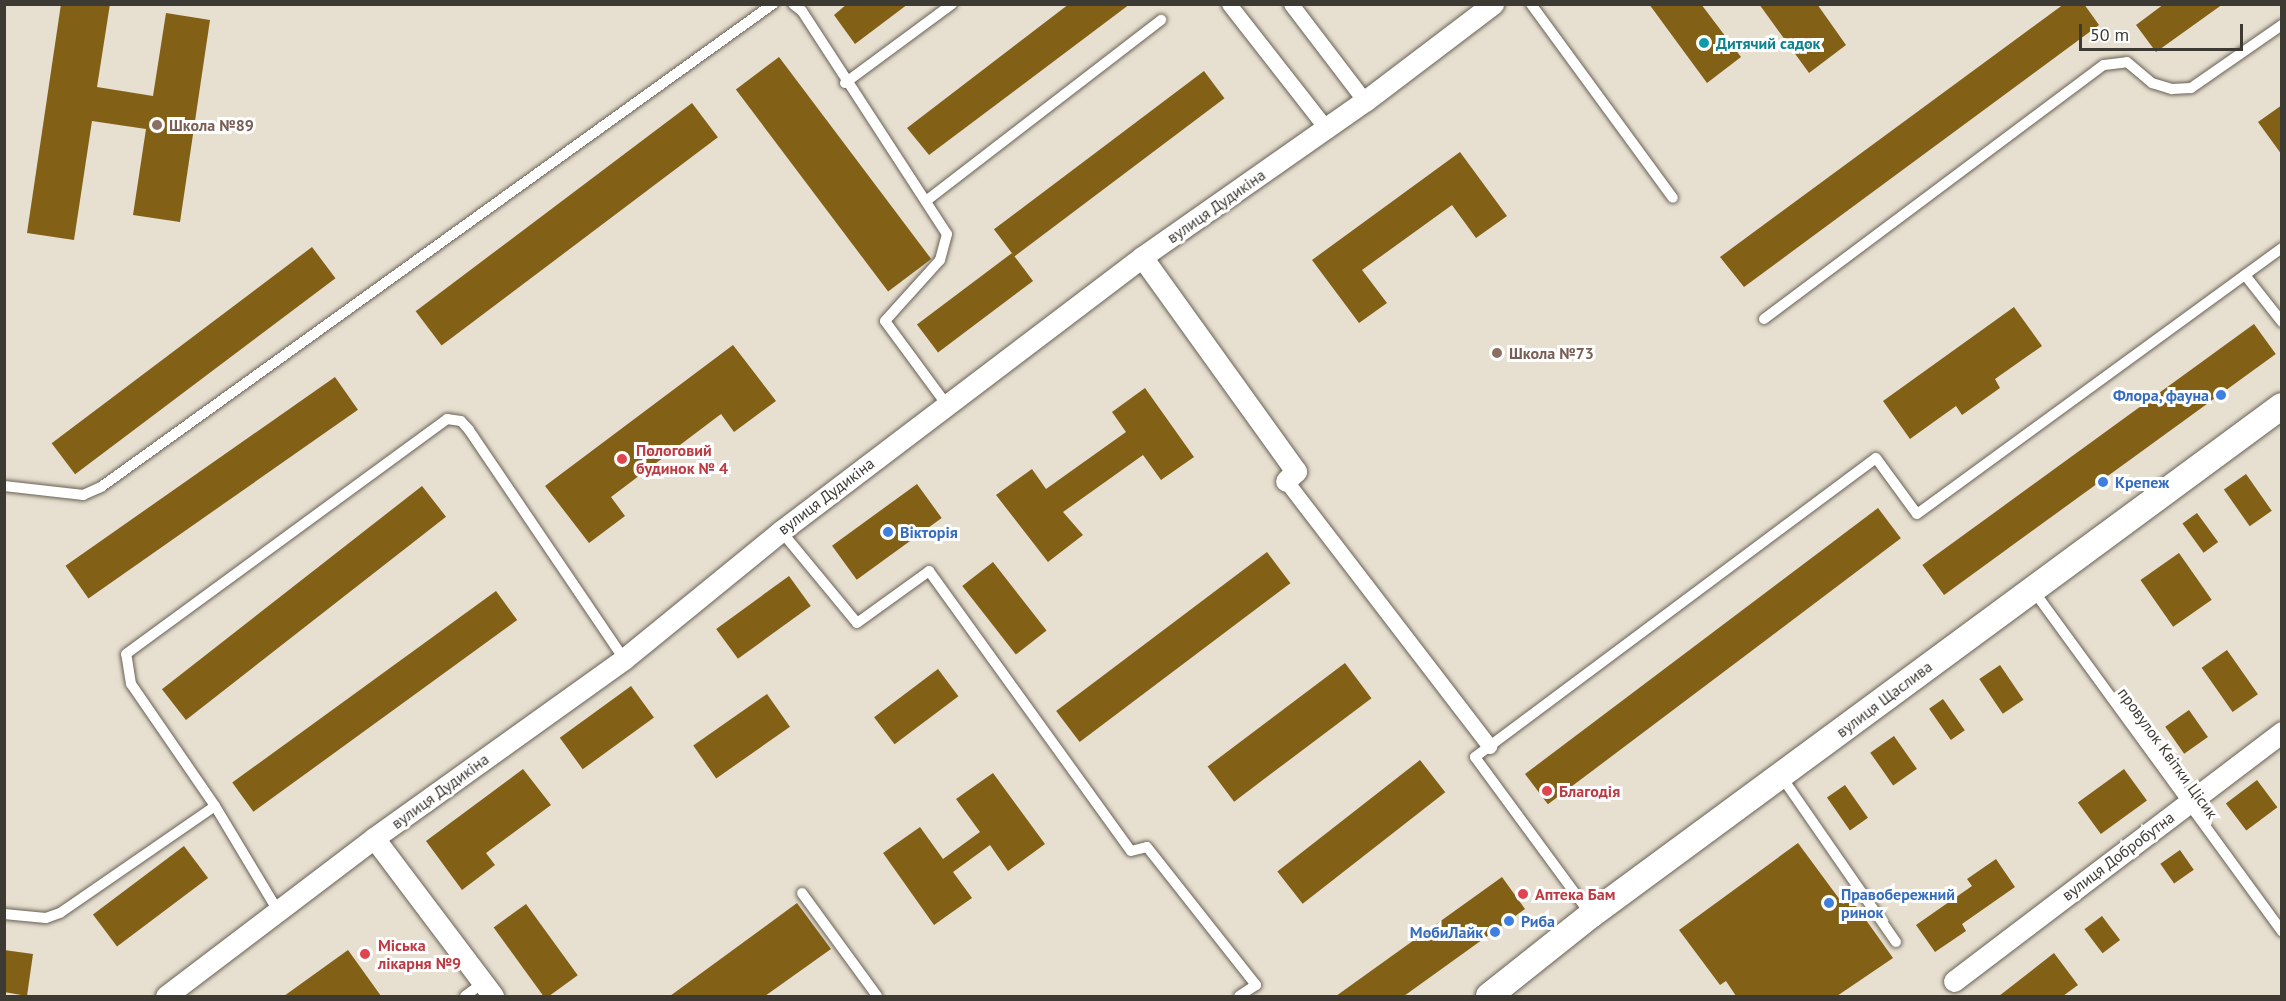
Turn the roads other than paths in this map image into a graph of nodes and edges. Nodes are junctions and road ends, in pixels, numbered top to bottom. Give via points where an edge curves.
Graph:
1 (773, 4) edge
2 (793, 4) edge
3 (952, 4) edge
4 (1230, 4) edge
5 (1291, 4) edge
6 (1493, 4) edge
7 (1531, 4) edge
8 (1161, 20) dead end
9 (2282, 25) edge
10 (845, 83) junction
11 (1365, 101) junction
12 (1326, 128) junction
13 (1673, 198) dead end
14 (926, 201) junction
15 (2282, 248) edge
16 (1142, 258) junction
17 (2245, 275) junction
18 (1764, 319) dead end
19 (2282, 322) edge
20 (947, 405) junction
21 (2282, 406) edge
22 (1286, 481) joint
23 (4, 486) edge
24 (781, 531) junction
25 (2032, 589) junction
26 (624, 659) junction
27 (2282, 732) edge
28 (1490, 746) junction
29 (1781, 776) junction
30 (2186, 804) junction
31 (214, 806) junction
32 (374, 838) junction
33 (802, 892) dead end
34 (278, 911) junction
35 (4, 914) edge
36 (1591, 915) junction
37 (2282, 932) edge
38 (1896, 942) dead end
39 (1954, 981) dead end
40 (488, 990) edge
41 (166, 996) edge
42 (465, 996) edge
43 (877, 996) edge
44 (1239, 996) edge
45 (1489, 996) edge

1 - 23 lane via 101,487 83,495
2 - 10 lane via 802,10
3 - 10 lane
4 - 12 street
5 - 11 street
6 - 11 street, вулиця Дудикіна
7 - 13 lane
8 - 14 lane
9 - 18 lane via 2191,88 2172,89 2152,83 2127,62 2104,65
10 - 14 lane
11 - 12 street, вулиця Дудикіна
12 - 16 street, вулиця Дудикіна
14 - 20 lane via 947,234 945,251 885,321
15 - 17 lane
16 - 20 street, вулиця Дудикіна
16 - 22 street via 1296,471
17 - 19 lane
17 - 28 lane via 1917,514 1876,458
20 - 24 street, вулиця Дудикіна
21 - 25 street, вулиця Щаслива
22 - 28 street
24 - 26 street, вулиця Дудикіна
24 - 44 lane via 857,622 929,571 1131,851 1147,847 1256,985
25 - 29 street, вулиця Щаслива
25 - 30 lane, провулок Квітки Цісик
26 - 31 lane via 470,430 461,421 447,419 126,654 131,684
26 - 32 street, вулиця Дудикіна
27 - 30 street, вулиця Добробутна
28 - 36 lane via 1475,757
29 - 36 street, вулиця Щаслива
29 - 38 lane
30 - 37 lane, провулок Квітки Цісик
30 - 39 street, вулиця Добробутна
31 - 34 lane
31 - 35 lane via 60,913 46,918
32 - 34 street, вулиця Дудикіна
32 - 40 street
33 - 43 lane
34 - 41 street, вулиця Дудикіна
36 - 45 street, вулиця Щаслива
40 - 42 lane

